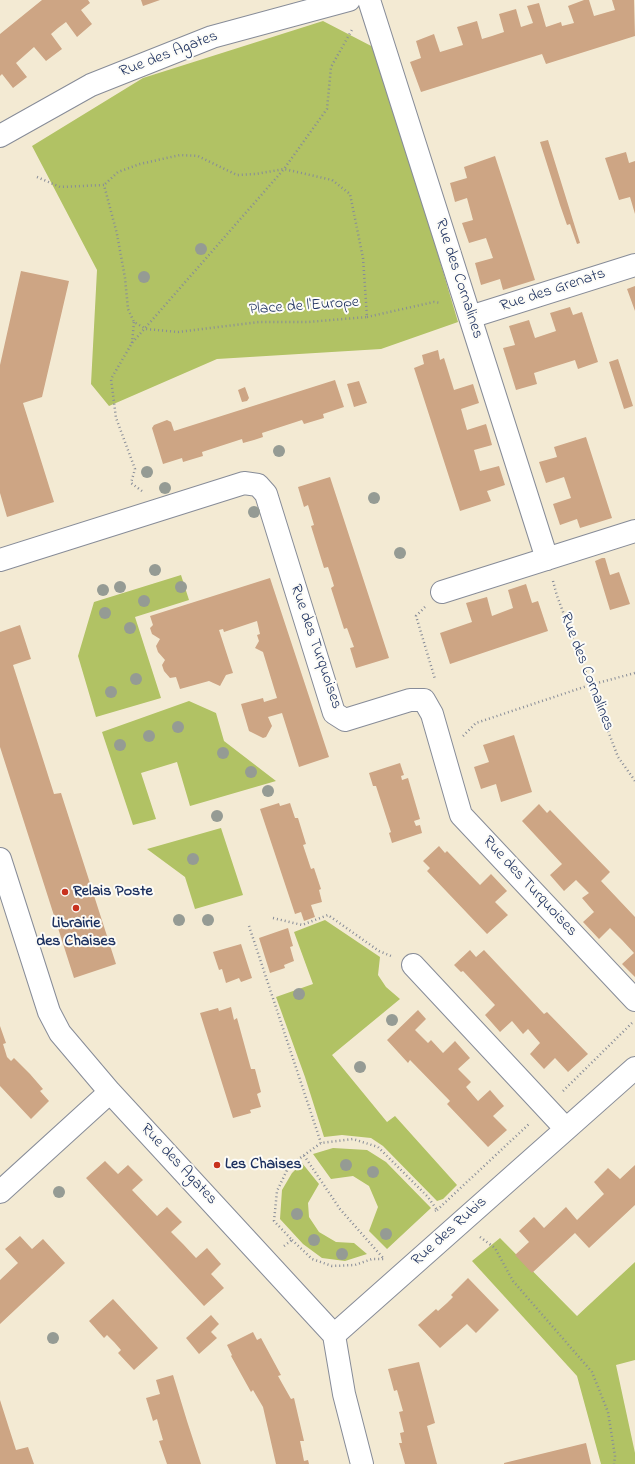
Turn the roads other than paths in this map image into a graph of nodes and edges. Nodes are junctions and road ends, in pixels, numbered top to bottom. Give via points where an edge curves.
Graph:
1 (349, 0) edge
2 (369, 0) edge
3 (0, 136) edge
4 (635, 265) edge
5 (468, 310) junction
6 (635, 530) edge
7 (547, 559) junction
8 (0, 560) edge
9 (442, 592) road end
10 (2, 871) edge
11 (413, 965) road end
12 (635, 1000) edge
13 (635, 1068) edge
14 (110, 1092) junction
15 (566, 1129) junction
16 (0, 1192) edge
17 (334, 1334) junction
18 (362, 1464) edge

1 - 3 street, Rue des Agates via 205,40 91,84
2 - 5 street, Rue des Cornalines
4 - 5 street, Rue des Grenats
5 - 7 street, Rue des Cornalines
6 - 7 street
7 - 9 street
8 - 12 street, Rue des Turquoises via 244,483 258,485 266,494 334,712 345,720 410,700 424,700 432,714 461,816
10 - 14 street, Rue des Agates via 50,1012 60,1033
11 - 15 street
13 - 15 street, Rue des Rubis
14 - 16 street
14 - 17 street, Rue des Agates
15 - 17 street, Rue des Rubis
17 - 18 street via 344,1394

